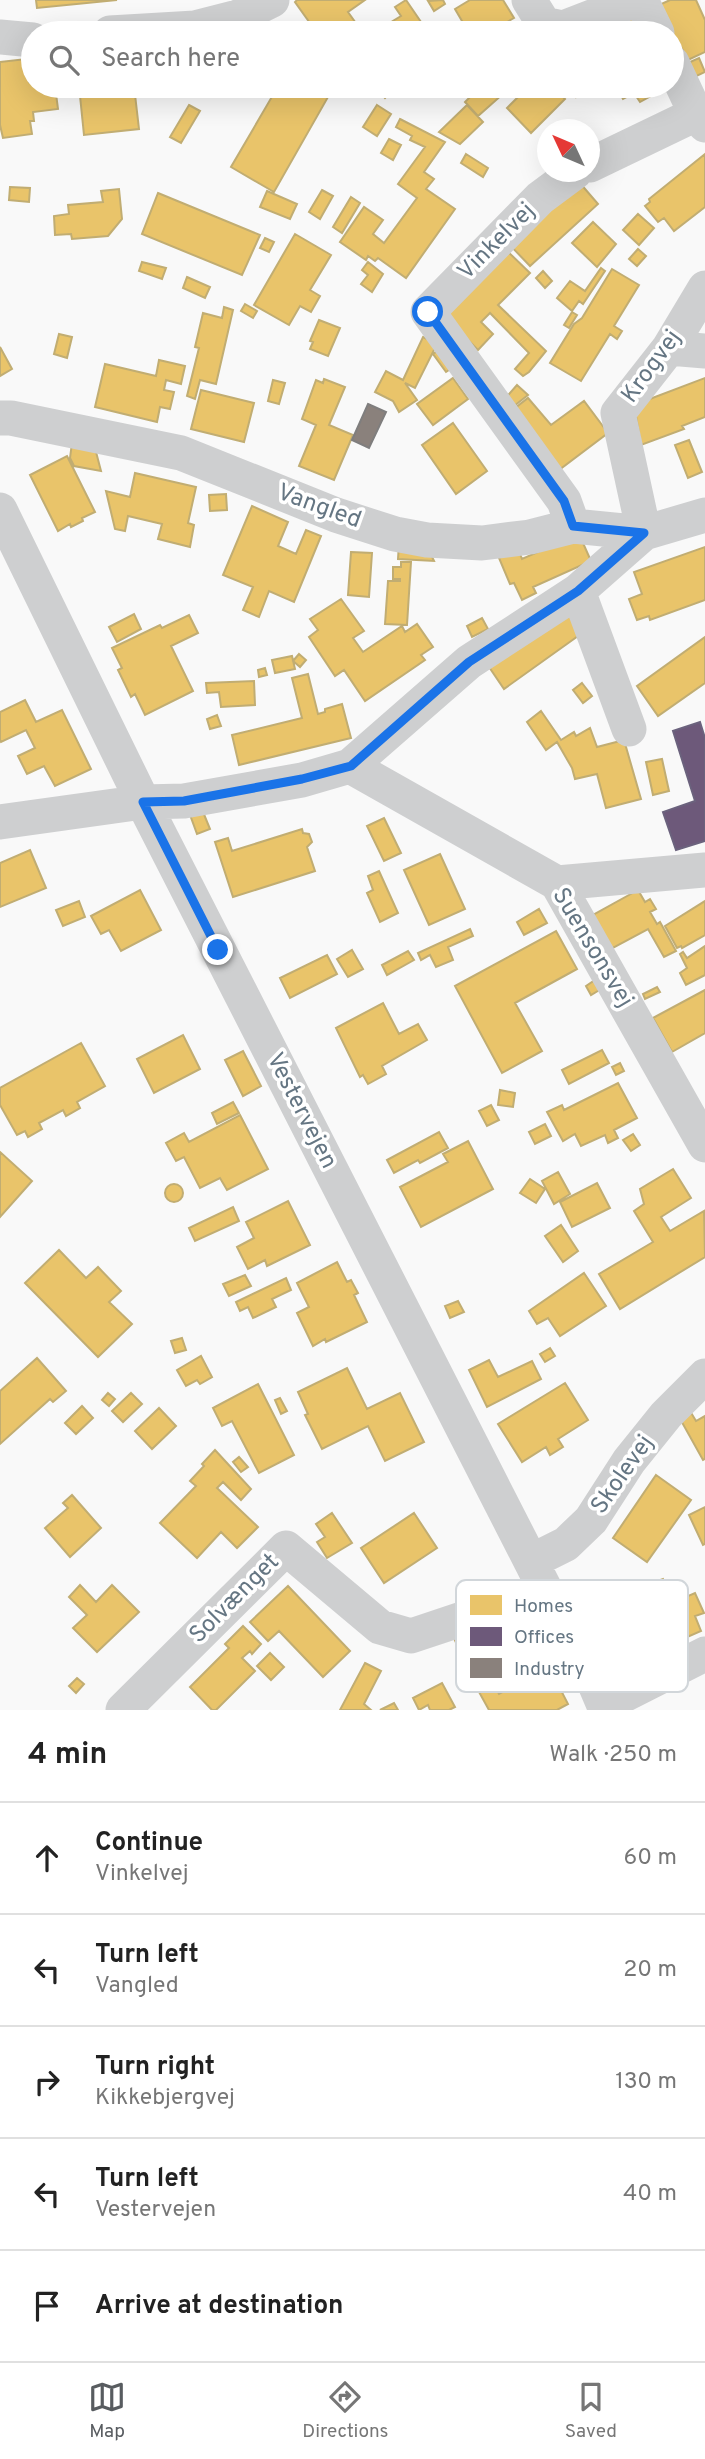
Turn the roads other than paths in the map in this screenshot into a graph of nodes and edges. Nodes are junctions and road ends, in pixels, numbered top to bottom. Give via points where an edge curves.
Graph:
1 (272, 0) edge
2 (529, 0) edge
3 (636, 0) edge
4 (641, 0) edge
5 (222, 21) edge
6 (542, 21) edge
7 (581, 21) edge
8 (651, 21) edge
9 (0, 37) edge
10 (21, 39) edge
11 (684, 86) edge
12 (701, 119) edge
13 (600, 161) edge
14 (562, 182) edge
15 (705, 288) edge
16 (669, 348) junction
17 (705, 351) edge
18 (0, 418) edge
19 (0, 510) edge
20 (705, 515) edge
21 (573, 526) junction
22 (644, 533) junction
23 (578, 591) junction
24 (629, 729) dead end
25 (351, 766) junction
26 (143, 802) junction
27 (0, 822) edge
28 (705, 870) edge
29 (557, 883) junction
30 (705, 1145) edge
31 (705, 1376) edge
32 (539, 1576) junction
33 (530, 1580) edge
34 (541, 1580) edge
35 (456, 1615) edge
36 (705, 1654) edge
37 (688, 1663) edge
38 (598, 1692) edge
39 (630, 1692) edge
40 (123, 1710) edge
41 (606, 1710) edge

1 - 5 street
2 - 6 street
3 - 7 street
4 - 8 street
9 - 10 street
11 - 12 street
12 - 13 street
14 - 21 street, Vinkelvej via 540,198 428,312 564,501
15 - 16 street, Krogvej
16 - 17 street
16 - 22 street, Krogvej via 618,413
18 - 21 street, Vangled via 181,453 336,515 427,540 482,543
19 - 26 street, Vestervejen
20 - 22 street
21 - 22 street, Vangled
22 - 23 street
23 - 24 street
23 - 25 street via 469,662
25 - 26 street via 184,801
25 - 29 street, Suensonsvej
26 - 27 street
26 - 32 street, Vestervejen
28 - 29 street
29 - 30 street, Suensonsvej
31 - 32 street, Skolevej via 666,1415 591,1520
32 - 33 street, Solvænget
32 - 34 street, Vestervejen
35 - 40 street, Solvænget via 411,1636 380,1626 286,1549
36 - 37 street
38 - 41 street, Vestervejen
39 - 41 street

